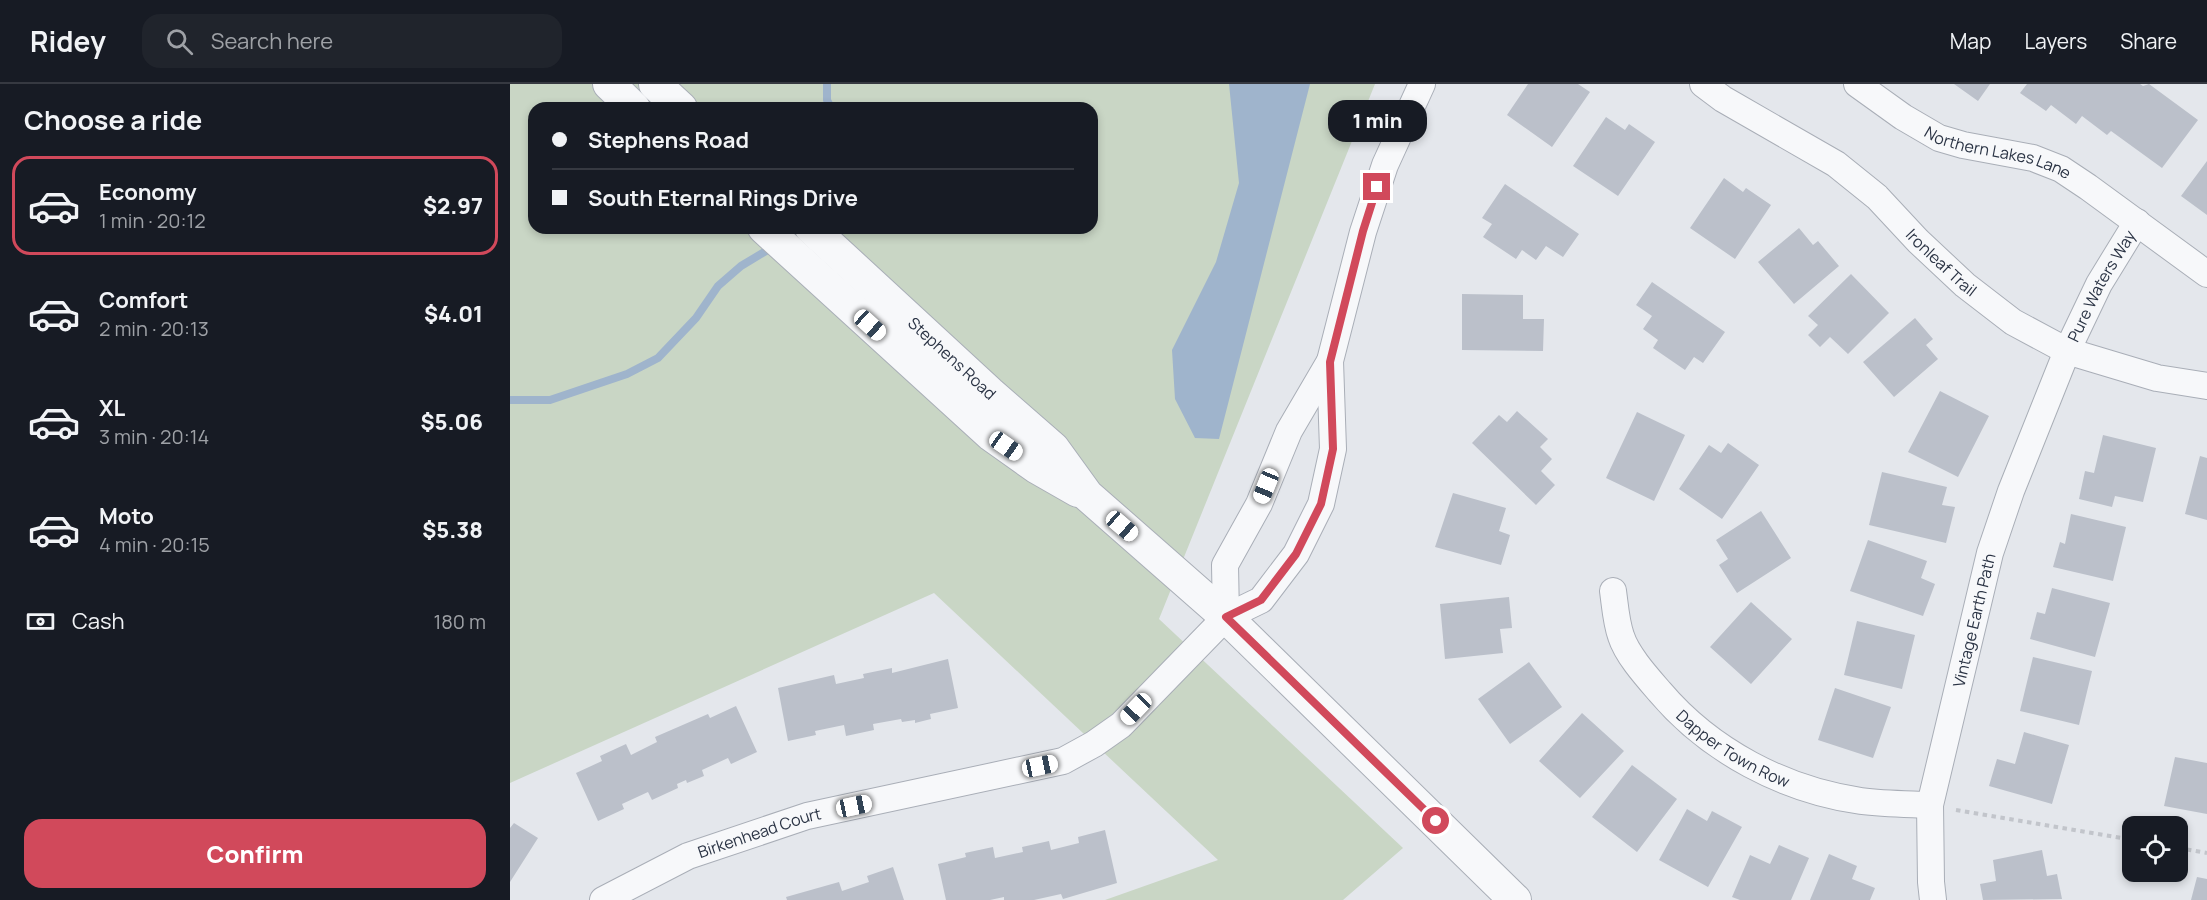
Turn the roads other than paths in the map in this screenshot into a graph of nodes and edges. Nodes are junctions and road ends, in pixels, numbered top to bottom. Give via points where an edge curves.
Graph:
1 (609, 84) edge
2 (655, 84) edge
3 (1422, 84) edge
4 (1703, 84) edge
5 (1857, 84) edge
6 (628, 102) edge
7 (674, 102) edge
8 (2137, 222) junction
9 (770, 234) edge
10 (818, 234) edge
11 (2207, 274) edge
12 (2067, 351) junction
13 (1330, 362) junction
14 (2207, 386) edge
15 (1087, 495) junction
16 (1613, 591) dead end
17 (1226, 617) junction
18 (1930, 805) junction
19 (603, 900) edge
20 (1515, 900) edge
21 (1933, 900) edge

1 - 6 street
2 - 7 street
3 - 13 street via 1385,165 1363,231
4 - 12 street, Ironleaf Trail via 1836,164 1877,197 1965,285 2013,322
5 - 8 street, Northern Lakes Lane via 1939,138 2033,158 2061,170
8 - 11 street, Northern Lakes Lane
8 - 12 street, Pure Waters Way via 2099,284
9 - 15 street, Stephens Road via 991,435 1036,468
10 - 15 street, Stephens Road via 1053,448
12 - 14 street, Ironleaf Trail via 2157,378
12 - 18 street, Vintage Earth Path via 1990,553
13 - 17 street via 1289,431 1259,504 1225,565
13 - 17 street, Birkenhead Court via 1333,449 1321,504 1296,554 1261,600
15 - 17 street, Stephens Road
16 - 18 street, Dapper Town Row via 1621,637 1642,672 1672,707 1709,738 1754,767 1804,788 1860,801
17 - 19 street, Birkenhead Court via 1121,725 1063,761 807,816 688,856
17 - 20 street, Stephens Road
18 - 21 street, Vintage Earth Path

